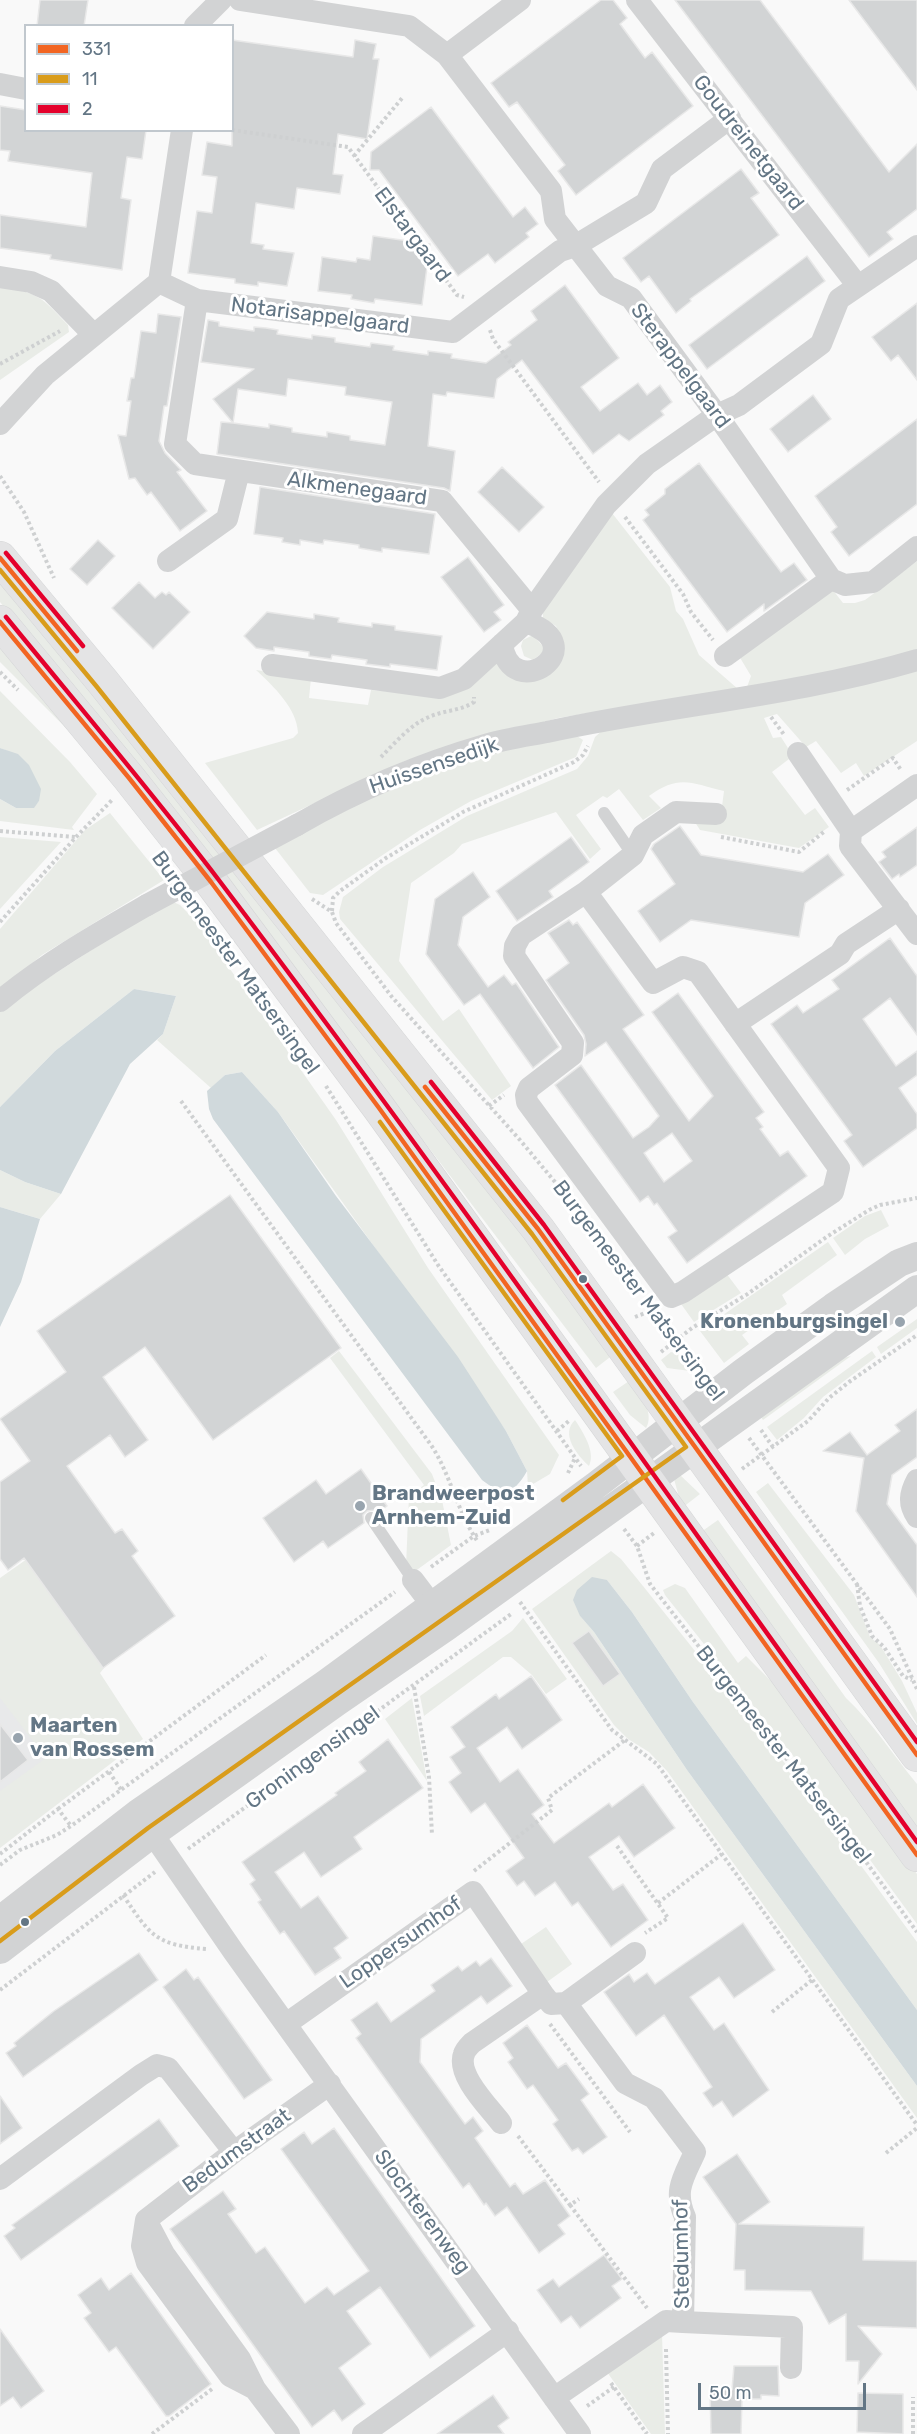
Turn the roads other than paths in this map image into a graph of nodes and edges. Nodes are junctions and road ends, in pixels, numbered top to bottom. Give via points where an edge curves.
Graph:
1 (221, 0) edge
2 (520, 0) edge
3 (637, 0) edge
4 (248, 1) edge
5 (197, 24) edge
6 (447, 55) junction
7 (0, 84) edge
8 (24, 89) edge
9 (730, 118) junction
10 (182, 132) edge
11 (575, 246) junction
12 (917, 246) edge
13 (0, 277) edge
14 (159, 282) junction
15 (858, 286) junction
16 (197, 300) junction
17 (86, 327) junction
18 (45, 375) junction
19 (0, 400) edge
20 (717, 415) junction
21 (0, 424) edge
22 (239, 471) junction
23 (917, 546) edge
24 (0, 558) edge
25 (168, 561) dead end
26 (831, 579) junction
27 (529, 616) junction
28 (0, 622) edge
29 (502, 644) junction
30 (725, 656) road end
31 (917, 660) edge
32 (272, 665) dead end
33 (798, 753) dead end
34 (916, 786) edge
35 (604, 813) dead end
36 (716, 814) dead end
37 (841, 817) junction
38 (633, 855) junction
39 (586, 892) junction
40 (899, 909) junction
41 (917, 934) edge
42 (0, 1001) edge
43 (735, 1024) junction
44 (917, 1256) edge
45 (917, 1289) edge
46 (677, 1423) junction
47 (696, 1449) junction
48 (641, 1470) junction
49 (917, 1480) edge
50 (917, 1517) edge
51 (371, 1518) dead end
52 (413, 1580) joint
53 (440, 1616) junction
54 (917, 1755) edge
55 (145, 1824) junction
56 (917, 1855) edge
57 (0, 1920) edge
58 (0, 1950) edge
59 (635, 1953) road end
60 (553, 2000) junction
61 (286, 2024) junction
62 (330, 2084) junction
63 (501, 2123) road end
64 (234, 2152) junction
65 (695, 2152) joint
66 (0, 2179) edge
67 (146, 2220) junction
68 (670, 2323) junction
69 (508, 2331) junction
70 (791, 2368) dead end
71 (255, 2389) junction
72 (554, 2398) junction
73 (575, 2426) edge
74 (289, 2434) edge
75 (363, 2434) edge

1 - 5 street
2 - 6 street
3 - 9 street, Goudreinetgaard
4 - 6 street, Sterappelgaard via 409,26
6 - 11 street, Sterappelgaard via 551,191 555,219
7 - 8 street
9 - 11 street, Notarisappelgaard via 662,169 646,203
9 - 15 street, Goudreinetgaard
10 - 14 street
11 - 16 street, Notarisappelgaard via 560,251 453,332
11 - 20 street, Sterappelgaard via 607,286 631,298
12 - 15 street
13 - 17 street via 31,282 51,291
14 - 16 street, Notarisappelgaard
14 - 17 street
15 - 20 street via 839,298 821,344 739,405
16 - 22 street, Alkmenegaard via 175,444 195,464
17 - 18 street
18 - 19 street
18 - 21 street
20 - 26 street, Sterappelgaard
20 - 27 street via 647,464 611,498
22 - 25 street via 227,519
22 - 27 street, Alkmenegaard via 442,501
23 - 26 street via 873,582 845,585
24 - 46 main road, Burgemeester Matsersingel via 538,1229
26 - 30 street
27 - 29 street
27 - 29 street, Alkmenegaard via 552,639 551,660 534,672 523,672 509,662
28 - 48 main road, Burgemeester Matsersingel via 218,891
29 - 32 street via 467,676 440,688
31 - 42 street, Huissensedijk, bridge via 773,694 588,723 485,745 401,774 339,801 147,905 69,950
33 - 37 street
34 - 37 street
35 - 38 lane
36 - 38 street via 676,812 643,835
37 - 40 street via 850,846
38 - 39 street
39 - 43 street via 652,983 684,967 698,972
39 - 43 street via 521,935 515,946 513,956 573,1043 572,1055 529,1088 527,1102 671,1297 833,1192 839,1168
40 - 41 street
40 - 43 street
44 - 46 street via 899,1263 833,1307
45 - 47 street
46 - 47 main road, Burgemeester Matsersingel
46 - 48 street
47 - 48 street
47 - 54 main road, Burgemeester Matsersingel
48 - 53 street via 491,1561
48 - 53 street via 611,1509 519,1595
48 - 56 main road, Burgemeester Matsersingel
49 - 50 street via 910,1493
51 - 52 lane
52 - 53 street
53 - 55 street via 325,1684
55 - 57 street
55 - 58 street
55 - 61 street, Slochterenweg
59 - 60 street
60 - 61 street, Loppersumhof via 473,1892
60 - 63 street via 472,2043 464,2053 466,2076
60 - 65 street, Loppersumhof via 625,2083 654,2098
61 - 62 street, Slochterenweg
62 - 64 street, Bedumstraat
62 - 69 street, Slochterenweg
64 - 66 street via 168,2068 157,2065
64 - 67 street, Bedumstraat
65 - 68 street, Stedumhof via 682,2179 678,2201 685,2217
67 - 71 street via 164,2254 240,2359
67 - 71 street via 142,2246 147,2263 230,2376
68 - 70 street, Stedumhof via 792,2327
68 - 72 street, Stedumhof
69 - 72 street, Slochterenweg
69 - 75 street
71 - 74 street
72 - 73 street, Slochterenweg

